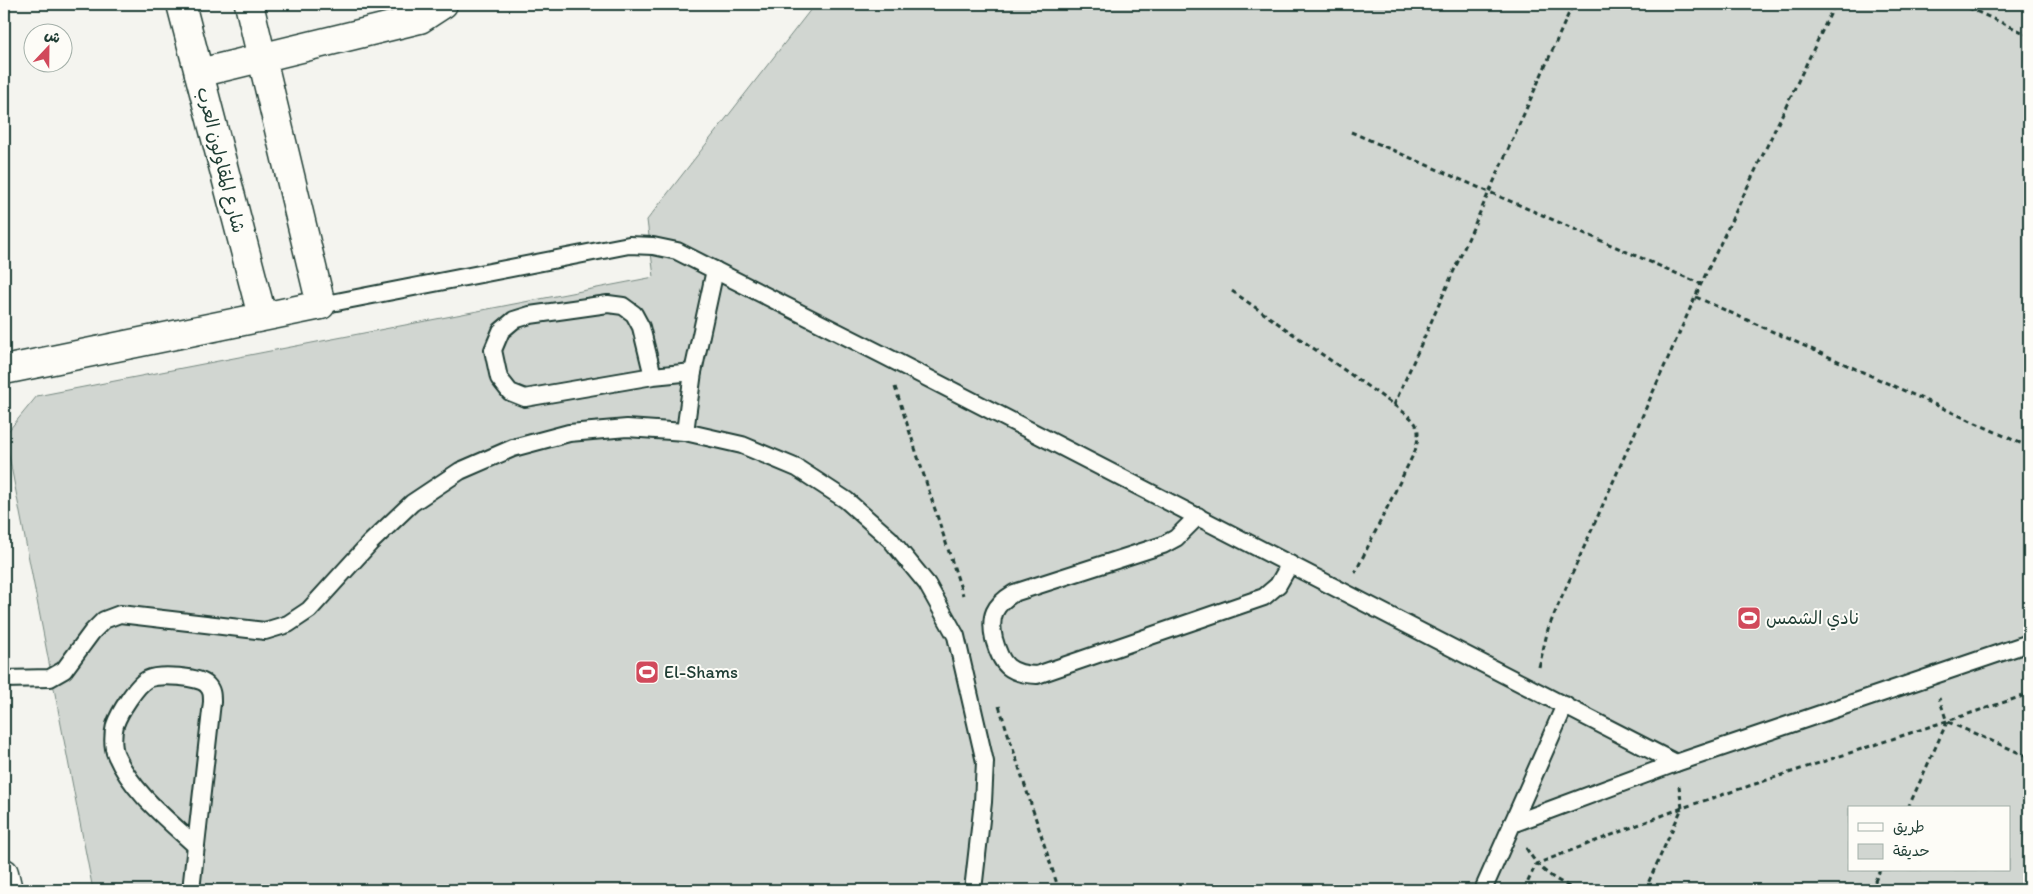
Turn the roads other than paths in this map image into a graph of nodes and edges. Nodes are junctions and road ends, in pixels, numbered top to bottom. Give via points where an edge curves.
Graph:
1 (181, 4) edge
2 (249, 4) edge
3 (444, 4) edge
4 (262, 58) junction
5 (199, 73) junction
6 (715, 270) junction
7 (321, 305) junction
8 (262, 316) junction
9 (4, 370) edge
10 (694, 372) junction
11 (652, 376) junction
12 (685, 432) junction
13 (1198, 516) junction
14 (1290, 564) junction
15 (2029, 643) edge
16 (4, 679) edge
17 (1565, 705) junction
18 (1676, 763) junction
19 (1512, 824) junction
20 (196, 846) junction
21 (4, 873) edge
22 (8, 890) edge
23 (191, 890) edge
24 (973, 890) edge
25 (1482, 890) edge

1 - 5 street, شارع المقاولون العرب
2 - 4 street
3 - 4 street via 420,19
4 - 5 street
4 - 7 street
5 - 8 street, شارع المقاولون العرب
6 - 7 lane via 677,251 629,246
6 - 10 lane
6 - 13 lane
7 - 8 street
8 - 9 street
10 - 11 lane
10 - 12 lane
11 - 11 lane via 526,398 510,392 499,378 493,350 501,331 514,320 608,304 623,306 634,314 641,327
12 - 16 lane via 627,428 569,433 513,448 460,471 412,503 370,543 309,610 288,624 265,631 120,614 104,620 64,670 50,678
12 - 24 lane via 742,445 797,468 846,500 890,538 927,584 956,636 985,762
13 - 14 lane
13 - 14 lane via 1182,533 1163,545 1014,593 1002,600 991,625 999,656 1008,668 1022,674 1037,675 1264,597 1278,585
14 - 17 lane
15 - 18 lane
17 - 18 lane
17 - 19 lane
18 - 19 lane
19 - 25 lane
20 - 20 lane via 212,692 206,683 196,679 159,676 138,687 115,724 115,754 132,782 153,806
20 - 23 lane
21 - 22 street

